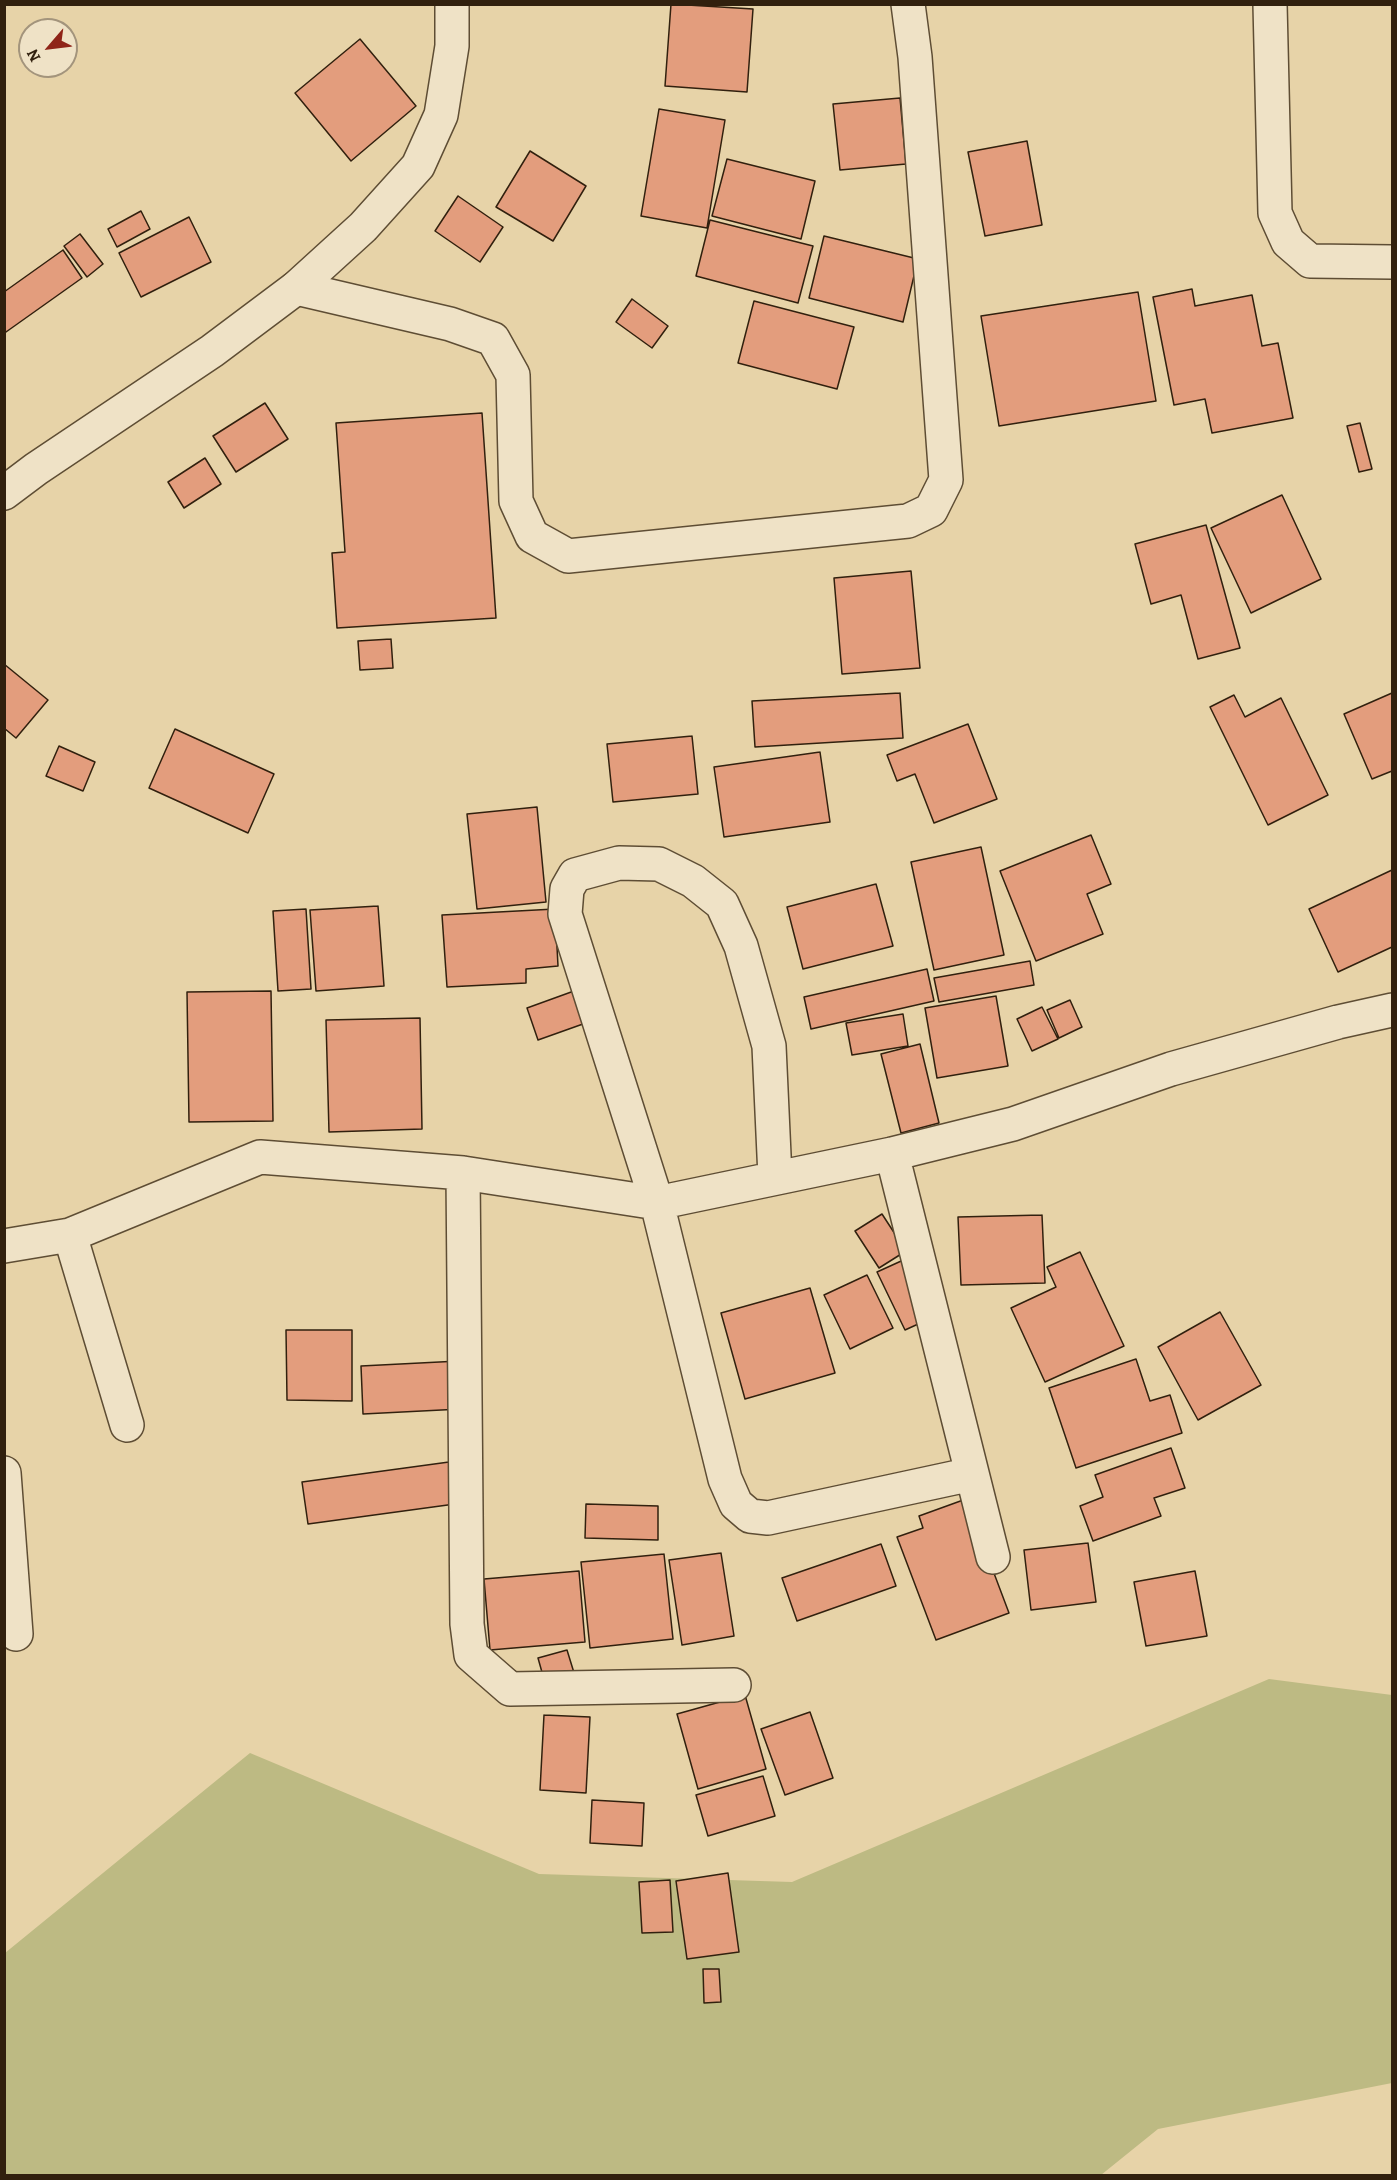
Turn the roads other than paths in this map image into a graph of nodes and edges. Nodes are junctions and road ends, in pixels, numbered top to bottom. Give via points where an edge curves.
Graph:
1 (452, 4) edge
2 (908, 4) edge
3 (1270, 4) edge
4 (1392, 262) edge
5 (296, 288) junction
6 (4, 493) edge
7 (1392, 1010) edge
8 (891, 1154) junction
9 (463, 1173) junction
10 (775, 1177) junction
11 (657, 1203) junction
12 (70, 1234) junction
13 (4, 1246) edge
14 (127, 1425) dead end
15 (4, 1473) edge
16 (972, 1474) junction
17 (993, 1557) dead end
18 (16, 1634) dead end
19 (735, 1685) dead end

1 - 5 street via 452,46 441,115 418,166 363,227
2 - 5 street via 946,480 931,510 908,521 568,556 532,536 516,501 513,375 493,339 450,324
3 - 4 street via 1275,213 1288,242 1310,261
5 - 6 street via 212,351
7 - 8 street via 1171,1069 1013,1124
8 - 10 street
8 - 16 street
9 - 11 street
9 - 12 street via 260,1157
9 - 19 street via 466,1624 471,1655 510,1689
10 - 11 street
10 - 11 street via 769,1046 741,946 722,904 693,881 659,864 619,863 575,875 567,889 565,914
11 - 16 street via 725,1479 736,1504 750,1516 768,1518
12 - 13 street
12 - 14 street
15 - 18 street
16 - 17 street

